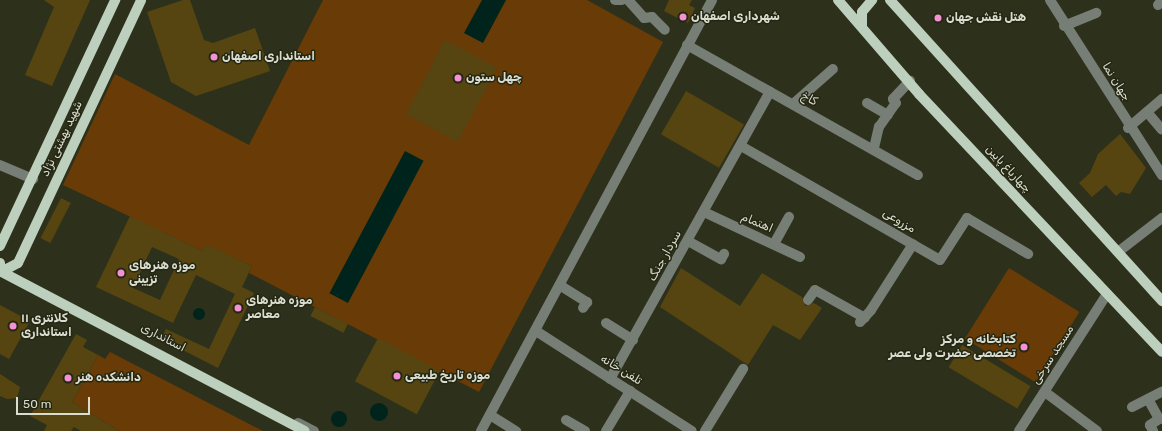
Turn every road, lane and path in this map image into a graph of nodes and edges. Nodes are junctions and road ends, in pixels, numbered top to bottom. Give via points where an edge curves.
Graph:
1 (115, 0) edge
2 (141, 0) edge
3 (615, 0) edge
4 (622, 0) edge
5 (628, 0) edge
6 (712, 0) edge
7 (838, 0) edge
8 (872, 0) edge
9 (889, 0) edge
10 (1050, 0) edge
11 (1097, 13) dead end
12 (862, 26) junction
13 (1064, 26) junction
14 (665, 30) dead end
15 (687, 45) junction
16 (833, 69) dead end
17 (910, 81) junction
18 (770, 92) junction
19 (1162, 99) edge
20 (866, 103) dead end
21 (793, 104) junction
22 (1147, 112) junction
23 (888, 115) junction
24 (1128, 128) junction
25 (1162, 130) edge
26 (741, 146) junction
27 (874, 148) junction
28 (0, 165) edge
29 (918, 175) dead end
30 (1162, 175) edge
31 (33, 179) junction
32 (704, 212) junction
33 (789, 217) dead end
34 (1162, 218) edge
35 (688, 241) junction
36 (774, 244) junction
37 (913, 244) junction
38 (0, 246) edge
39 (1118, 252) junction
40 (724, 254) dead end
41 (1028, 254) dead end
42 (800, 258) dead end
43 (0, 268) edge
44 (561, 286) junction
45 (1108, 294) junction
46 (808, 300) dead end
47 (1162, 301) edge
48 (583, 308) dead end
49 (606, 323) dead end
50 (536, 331) junction
51 (633, 340) junction
52 (1162, 352) edge
53 (743, 369) dead end
54 (610, 379) junction
55 (630, 391) junction
56 (1044, 392) junction
57 (1162, 392) edge
58 (1148, 399) junction
59 (1132, 407) dead end
60 (490, 415) junction
61 (566, 420) dead end
62 (305, 431) edge
63 (314, 431) edge
64 (481, 431) edge
65 (516, 431) edge
66 (585, 431) edge
67 (606, 431) edge
68 (692, 431) edge
69 (705, 431) edge
70 (1020, 431) edge
71 (1097, 431) edge
72 (1154, 431) edge

1 - 31 main road, شهید بهشتی نژاد
2 - 43 main road, شهید بهشتی نژاد via 18,263
3 - 4 street
5 - 14 street via 644,18 652,17
6 - 15 street
7 - 12 main road, چهارباغ پایین
8 - 12 main road via 862,12
9 - 39 main road
10 - 13 street, جهان نما
11 - 13 street
12 - 17 main road, چهارباغ پایین
13 - 24 street, جهان نما
15 - 18 street, کاخ
15 - 44 street
16 - 21 street
17 - 23 street via 893,99 896,103
17 - 45 main road, چهارباغ پایین
18 - 21 street, کاخ
18 - 26 street, سردار جنگ
19 - 22 street
20 - 23 street
21 - 27 street, کاخ
22 - 24 street
22 - 25 street
23 - 27 street via 879,127
24 - 30 street, جهان نما
26 - 32 street, سردار جنگ
26 - 37 street, مزروعی
27 - 29 street, کاخ via 876,153 899,171
28 - 31 street
31 - 38 main road, شهید بهشتی نژاد
32 - 35 street, سردار جنگ
32 - 36 street, اهتمام via 768,245
33 - 36 street
34 - 39 street
35 - 40 street via 721,259
35 - 51 street, سردار جنگ
36 - 42 street, اهتمام
37 - 41 street, مزروعی via 940,260 967,218
37 - 46 street via 862,320 815,290
39 - 47 main road
43 - 62 main road, استانداری
43 - 63 street, استانداری
44 - 48 street via 587,302
44 - 50 street
45 - 52 main road, چهارباغ پایین
45 - 56 street, مسجد سرخی
49 - 51 street
50 - 54 street, تلفن خانه
50 - 60 street
51 - 54 street, سردار جنگ
53 - 69 street
54 - 55 street, تلفن خانه
55 - 67 street
55 - 68 street, تلفن خانه
56 - 70 street, مسجد سرخی
56 - 71 street
57 - 58 street
58 - 59 street
58 - 72 street via 1159,419 1150,426
60 - 64 street
60 - 65 street
61 - 66 street

